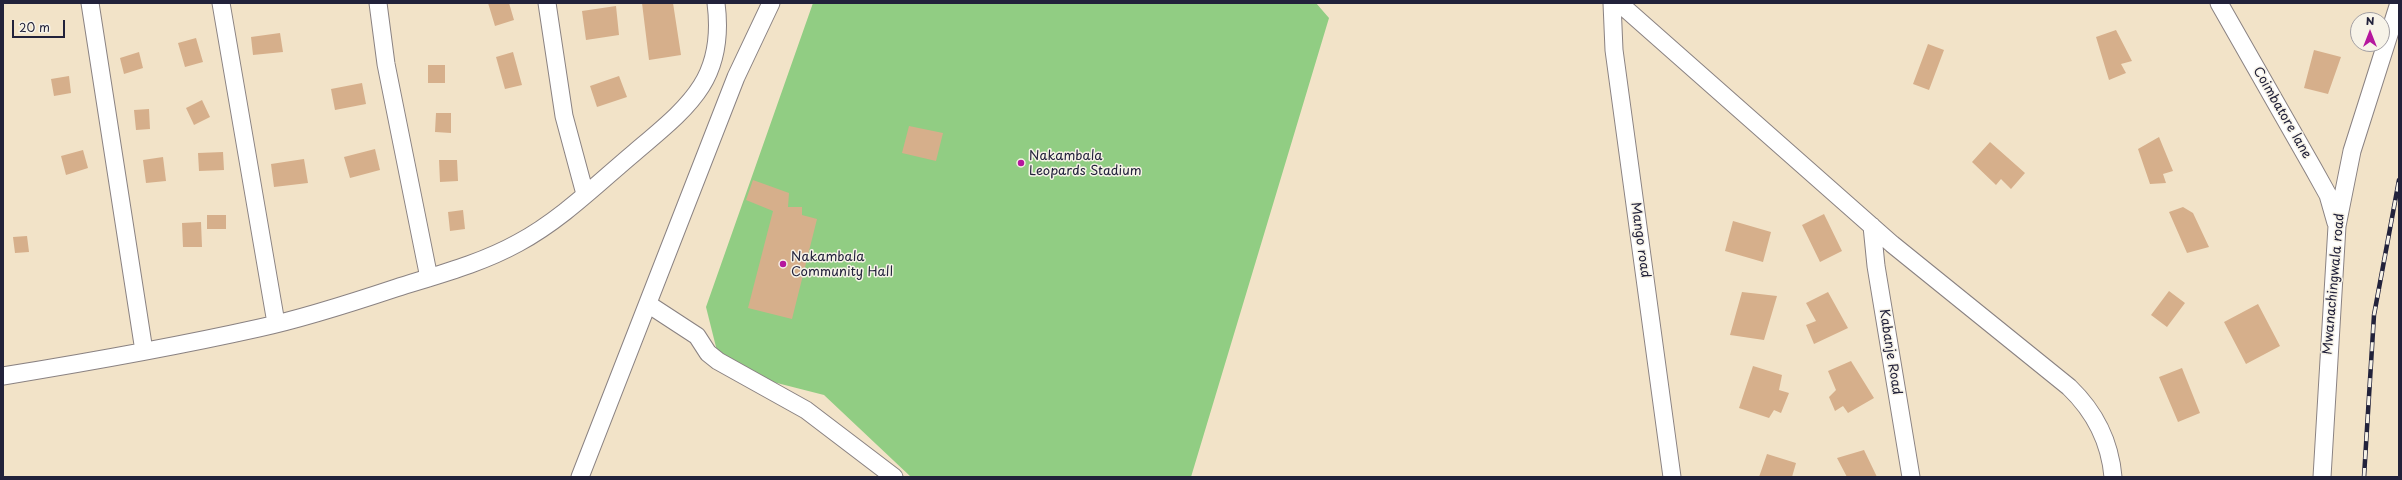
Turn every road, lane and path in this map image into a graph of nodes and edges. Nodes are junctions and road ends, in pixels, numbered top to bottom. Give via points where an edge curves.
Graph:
1 (90, 3) edge
2 (221, 3) edge
3 (378, 3) edge
4 (547, 3) edge
5 (716, 3) edge
6 (772, 3) edge
7 (1612, 3) edge
8 (1619, 3) edge
9 (2219, 3) edge
10 (2399, 3) edge
11 (714, 64) junction
12 (736, 77) junction
13 (585, 194) junction
14 (1872, 226) junction
15 (2337, 226) junction
16 (429, 278) junction
17 (648, 304) junction
18 (276, 323) junction
19 (144, 351) junction
20 (3, 376) edge
21 (580, 477) edge
22 (894, 477) edge
23 (1672, 477) edge
24 (1910, 477) edge
25 (2113, 477) edge
26 (2322, 477) edge

1 - 19 street
2 - 18 street
3 - 16 street via 386,64
4 - 13 street via 564,116
5 - 11 street via 719,26
6 - 12 street
7 - 23 street, Mango road via 1614,50
8 - 14 street
9 - 15 street, Coimbatore lane via 2328,195
10 - 15 street, Mwanachingwala road via 2352,151
11 - 12 street
11 - 13 street via 697,94 670,122
12 - 17 street
13 - 16 street via 549,224 518,243 478,262
14 - 24 street, Kabanje Road via 1878,282
14 - 25 street via 2083,400 2092,412 2112,460
15 - 26 street, Mwanachingwala road
16 - 18 street
17 - 21 street
17 - 22 street via 697,336 708,353 718,361 806,410
18 - 19 street
19 - 20 street

